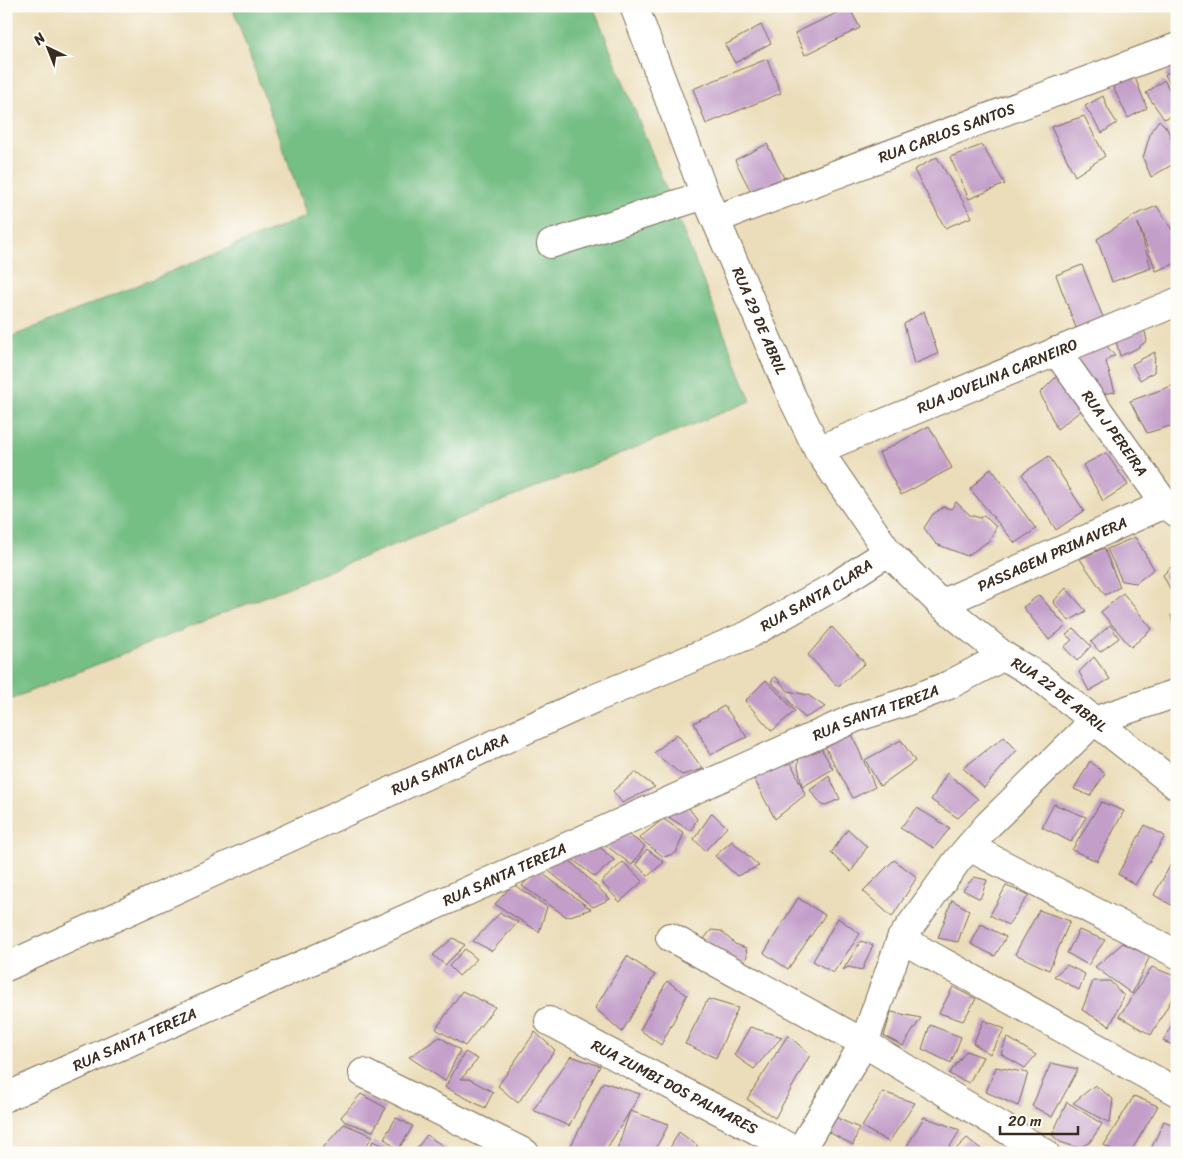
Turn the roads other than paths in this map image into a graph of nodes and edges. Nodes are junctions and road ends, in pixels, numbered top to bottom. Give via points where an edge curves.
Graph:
1 (642, 9) edge
2 (1177, 47) edge
3 (711, 207) junction
4 (551, 244) dead end
5 (1177, 302) edge
6 (1056, 352) junction
7 (818, 450) junction
8 (1171, 508) edge
9 (888, 552) junction
10 (941, 604) junction
11 (1004, 656) junction
12 (1177, 693) edge
13 (1094, 721) junction
14 (1177, 786) edge
15 (969, 847) junction
16 (670, 937) dead end
17 (901, 939) junction
18 (1177, 954) edge
19 (6, 967) edge
20 (549, 1022) dead end
21 (864, 1043) junction
22 (363, 1074) dead end
23 (1177, 1092) edge
24 (6, 1097) edge
25 (525, 1153) edge
26 (799, 1153) edge
27 (1045, 1153) edge

1 - 3 street, RUA 29 DE ABRIL
2 - 3 street, RUA CARLOS SANTOS
3 - 4 street, RUA CARLOS SANTOS
3 - 7 street, RUA 29 DE ABRIL
5 - 6 street, RUA JOVELINA CARNEIRO
6 - 7 street, RUA JOVELINA CARNEIRO
6 - 8 street, RUA J PEREIRA
7 - 9 street, RUA 29 DE ABRIL
8 - 10 street, PASSAGEM PRIMAVERA
9 - 10 street, RUA 29 DE ABRIL
9 - 19 street, RUA SANTA CLARA via 835,586 748,634 593,699
10 - 11 street, RUA 22 DE ABRIL
11 - 13 street, RUA 22 DE ABRIL via 1038,676
11 - 24 street, RUA SANTA TEREZA via 950,685 903,704 855,718
12 - 13 street
13 - 14 street, RUA 22 DE ABRIL
13 - 15 street
15 - 17 street
15 - 18 street
16 - 21 street
17 - 21 street
17 - 23 street
20 - 26 street, RUA ZUMBI DOS PALMARES
21 - 26 street
21 - 27 street
22 - 25 street

